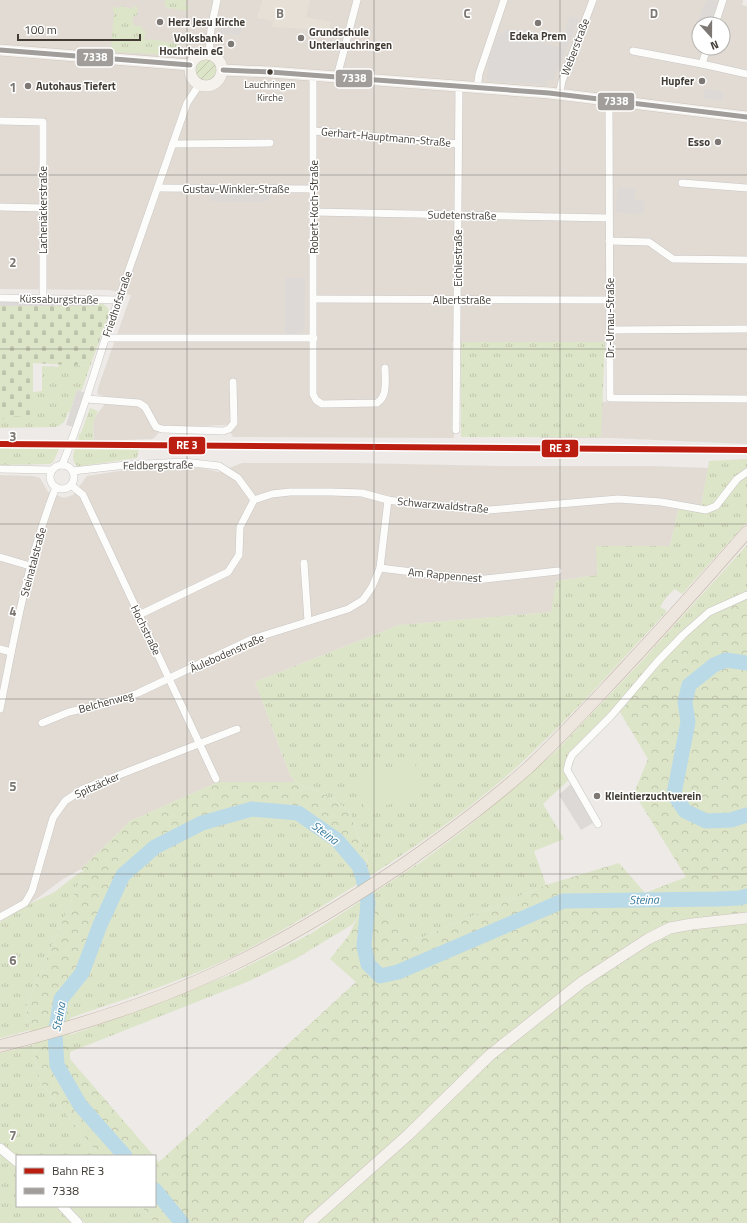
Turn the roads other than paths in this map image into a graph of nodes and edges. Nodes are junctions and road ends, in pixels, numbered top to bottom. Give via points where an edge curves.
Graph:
1 (217, 0) edge
2 (357, 0) edge
3 (504, 0) edge
4 (593, 0) edge
5 (723, 0) edge
6 (718, 16) edge
7 (0, 50) edge
8 (633, 51) dead end
9 (209, 53) junction
10 (704, 56) edge
11 (702, 64) junction
12 (190, 65) junction
13 (223, 70) junction
14 (747, 74) edge
15 (313, 75) junction
16 (337, 77) junction
17 (199, 85) junction
18 (460, 87) junction
19 (477, 88) junction
20 (559, 95) junction
21 (609, 101) junction
22 (747, 117) edge
23 (0, 121) edge
24 (314, 131) junction
25 (173, 144) junction
26 (270, 144) dead end
27 (458, 144) junction
28 (682, 183) dead end
29 (158, 188) junction
30 (747, 188) edge
31 (314, 190) junction
32 (0, 207) edge
33 (43, 208) junction
34 (314, 212) junction
35 (458, 215) junction
36 (609, 218) junction
37 (609, 241) junction
38 (747, 260) edge
39 (0, 298) edge
40 (43, 299) junction
41 (314, 299) junction
42 (119, 300) junction
43 (457, 300) junction
44 (610, 300) junction
45 (610, 330) junction
46 (747, 330) edge
47 (106, 338) junction
48 (314, 338) junction
49 (385, 368) dead end
50 (233, 382) dead end
51 (87, 399) junction
52 (747, 399) edge
53 (456, 430) dead end
54 (62, 465) junction
55 (0, 469) edge
56 (52, 470) junction
57 (73, 471) junction
58 (747, 472) edge
59 (71, 485) junction
60 (56, 487) junction
61 (254, 500) junction
62 (388, 500) junction
63 (747, 532) edge
64 (0, 557) edge
65 (304, 563) dead end
66 (30, 566) junction
67 (380, 568) junction
68 (558, 571) dead end
69 (747, 595) edge
70 (139, 615) junction
71 (308, 621) junction
72 (0, 649) edge
73 (11, 652) junction
74 (170, 679) junction
75 (0, 709) edge
76 (42, 723) dead end
77 (237, 729) dead end
78 (200, 744) junction
79 (216, 779) dead end
80 (598, 824) dead end
81 (0, 917) edge
82 (747, 918) edge
83 (0, 1046) edge
84 (0, 1148) edge
85 (16, 1161) edge
86 (63, 1207) edge
87 (78, 1223) edge
88 (309, 1223) edge

1 - 9 street
2 - 16 street
3 - 19 street via 479,74
4 - 20 street, Weberstraße
5 - 6 street
7 - 12 main road
8 - 11 street
9 - 12 main road via 197,56
9 - 13 main road via 217,57
10 - 11 street
11 - 14 street
12 - 17 main road via 192,78
13 - 15 main road
13 - 17 main road via 215,84
15 - 16 main road
15 - 24 street, Robert-Koch-Straße
16 - 18 main road
17 - 25 street, Friedhofstraße via 187,103
18 - 19 main road
18 - 27 street, Eichlestraße
19 - 20 main road
20 - 21 main road
21 - 22 main road
21 - 36 street, Dr.-Urnau-Straße
23 - 33 street, Lachenäckerstraße via 43,122
24 - 27 street, Gerhart-Hauptmann-Straße
24 - 31 street, Robert-Koch-Straße
25 - 26 street
25 - 29 street, Friedhofstraße
27 - 35 street, Eichlestraße
28 - 30 street
29 - 31 street, Gustav-Winkler-Straße
29 - 42 street, Friedhofstraße
31 - 34 street, Robert-Koch-Straße
32 - 33 street
33 - 40 street, Lachenäckerstraße
34 - 35 street, Sudetenstraße
34 - 41 street, Robert-Koch-Straße
35 - 36 street, Sudetenstraße
35 - 43 street, Eichlestraße
36 - 37 street, Dr.-Urnau-Straße
37 - 38 street via 649,242 673,259
37 - 44 street, Dr.-Urnau-Straße
39 - 40 street, Küssaburgstraße
40 - 42 street, Küssaburgstraße
41 - 43 street, Albertstraße
41 - 48 street, Robert-Koch-Straße
42 - 47 street, Friedhofstraße
43 - 44 street, Albertstraße
43 - 53 street, Eichlestraße
44 - 45 street, Dr.-Urnau-Straße
45 - 46 street
45 - 52 street, Dr.-Urnau-Straße via 610,398
47 - 48 street
47 - 51 street, Friedhofstraße
48 - 49 street, Robert-Koch-Straße via 313,394 322,404 377,403 385,395
50 - 51 street via 234,422 229,429 223,431 162,429 156,427 140,403
51 - 54 street, Friedhofstraße
54 - 56 street
54 - 57 street
55 - 56 street
56 - 60 street via 50,478
57 - 59 street via 74,479
57 - 61 street, Feldbergstraße via 184,462 219,466 238,478
58 - 62 street, Schwarzwaldstraße via 737,479 716,506 706,510 661,502 618,499 489,510
59 - 60 street via 64,488
59 - 70 street, Hochstraße via 83,495
60 - 66 street, Steinatalstraße
61 - 62 street, Schwarzwaldstraße via 290,492 331,492 362,493
61 - 70 street via 240,527 239,555 228,572
62 - 67 street, Äulebodenstraße
63 - 83 highway via 570,727 527,769 438,841 301,930 230,966 160,996 85,1022
64 - 66 street
65 - 71 street
66 - 73 street, Steinatalstraße
67 - 68 street, Am Rappennest via 476,580
67 - 71 street, Äulebodenstraße via 363,600 348,609
69 - 80 street via 709,612 683,635 611,716 572,755 567,770
70 - 74 street, Hochstraße
71 - 74 street, Äulebodenstraße via 252,639
72 - 73 street
73 - 75 street, Steinatalstraße
74 - 76 street, Belchenweg via 109,703 69,712
74 - 78 street, Hochstraße
77 - 78 street, Spitzäcker
78 - 79 street, Hochstraße
78 - 81 street, Spitzäcker via 83,789 65,800 53,818 32,891 25,903
82 - 88 main road via 670,928 648,939 582,982 490,1055 408,1135
84 - 85 street
86 - 87 street

